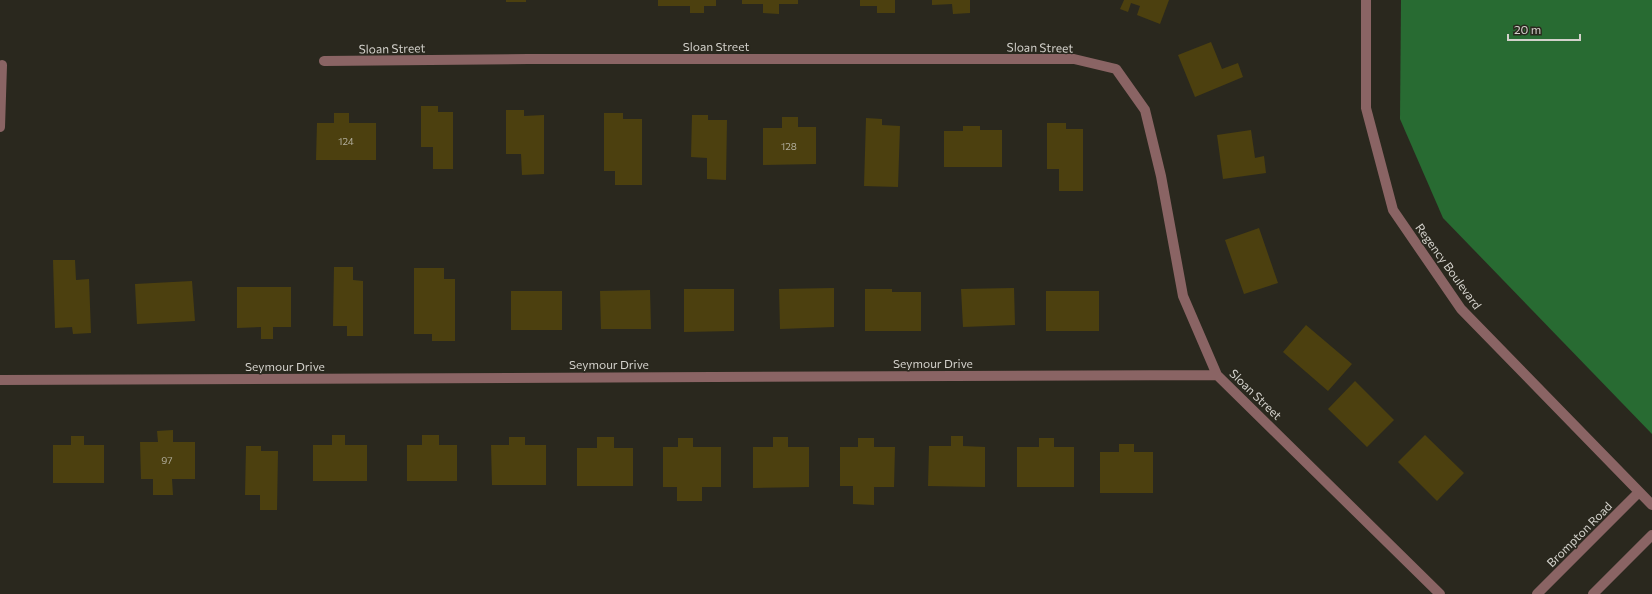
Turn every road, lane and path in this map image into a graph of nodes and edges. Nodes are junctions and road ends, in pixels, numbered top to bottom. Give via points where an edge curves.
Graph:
1 (1366, 0) edge
2 (324, 62) dead end
3 (2, 65) dead end
4 (0, 127) edge
5 (1217, 375) junction
6 (0, 380) edge
7 (1639, 492) junction
8 (1651, 504) edge
9 (1652, 535) edge
10 (1440, 594) edge
11 (1537, 594) edge
12 (1593, 594) edge

1 - 7 street, Regency Boulevard via 1366,108 1393,210 1461,309
2 - 5 street, Sloan Street via 528,59 1074,59 1116,69 1145,110 1161,176 1183,296
3 - 4 street
5 - 6 street, Seymour Drive
5 - 10 street, Sloan Street
7 - 8 street, Regency Boulevard
7 - 11 street, Brompton Road
9 - 12 street

